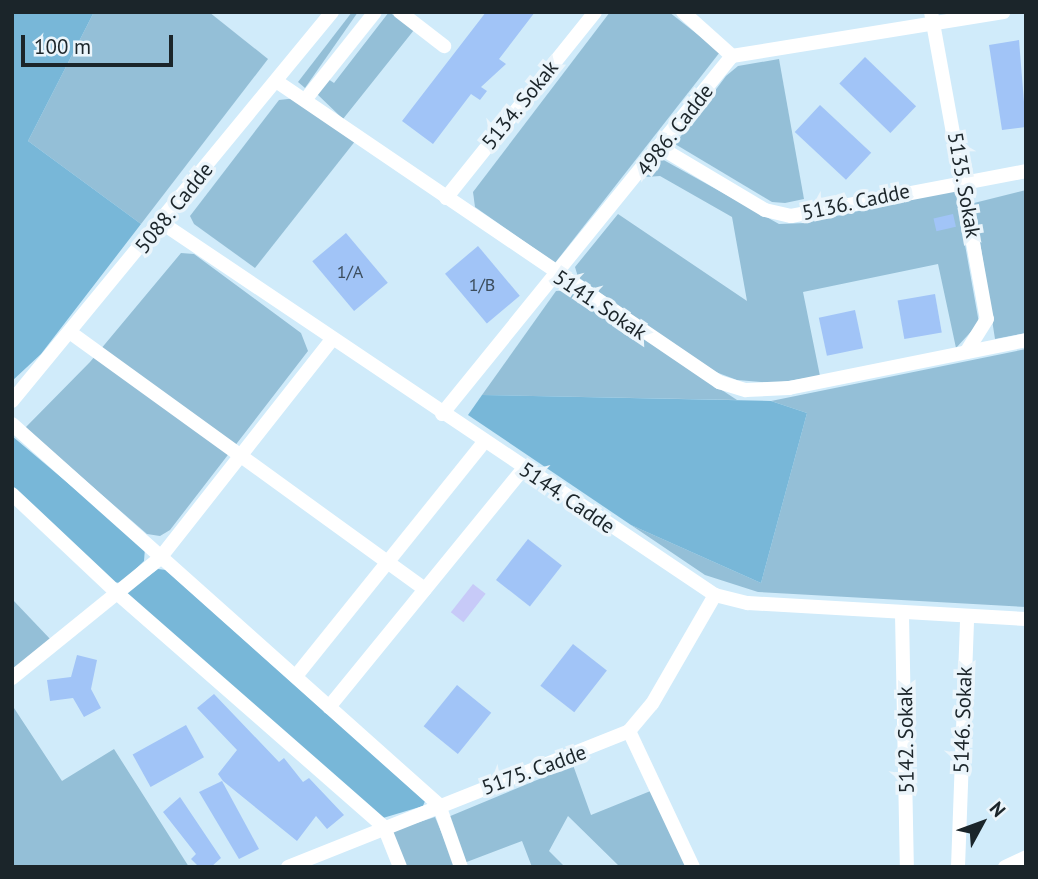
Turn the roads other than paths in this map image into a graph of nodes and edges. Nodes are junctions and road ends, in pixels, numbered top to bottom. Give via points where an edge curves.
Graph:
1 (332, 12) edge
2 (375, 12) edge
3 (400, 12) edge
4 (595, 12) edge
5 (683, 12) edge
6 (1003, 12) edge
7 (934, 19) edge
8 (444, 46) dead end
9 (733, 56) junction
10 (276, 81) junction
11 (305, 100) junction
12 (661, 148) junction
13 (1026, 171) edge
14 (964, 180) junction
15 (446, 198) junction
16 (162, 223) junction
17 (557, 276) junction
18 (71, 333) junction
19 (1026, 340) edge
20 (331, 341) junction
21 (966, 352) junction
22 (12, 401) edge
23 (442, 414) junction
24 (12, 424) edge
25 (484, 442) junction
26 (238, 456) junction
27 (523, 469) junction
28 (12, 495) edge
29 (160, 558) junction
30 (389, 561) junction
31 (425, 589) junction
32 (118, 594) junction
33 (715, 595) junction
34 (902, 614) junction
35 (967, 616) junction
36 (1026, 620) edge
37 (296, 677) junction
38 (12, 678) edge
39 (329, 707) junction
40 (629, 731) junction
41 (439, 806) junction
42 (384, 827) junction
43 (1026, 857) edge
44 (288, 867) edge
45 (400, 867) edge
46 (461, 867) edge
47 (693, 867) edge
48 (907, 867) edge
49 (958, 867) edge
50 (1005, 867) edge

1 - 10 street, 5088. Cadde
2 - 11 street
3 - 8 street
4 - 15 street, 5134. Sokak
5 - 9 street
6 - 7 street
7 - 9 street
7 - 14 street, 5135. Sokak
9 - 12 street, 4986. Cadde
10 - 11 street, 5141. Sokak
10 - 16 street, 5088. Cadde
11 - 15 street, 5141. Sokak
12 - 14 street, 5136. Cadde via 779,215
12 - 17 street, 4986. Cadde
13 - 14 street, 5136. Cadde
14 - 21 street, 5135. Sokak via 987,319
15 - 17 street, 5141. Sokak
16 - 18 street, 5088. Cadde
16 - 20 street, 5144. Cadde
17 - 21 street, 5141. Sokak via 686,363 746,390 819,383
17 - 23 street, 4986. Cadde
18 - 22 street, 5088. Cadde
18 - 26 street
19 - 21 street
20 - 23 street, 5144. Cadde
20 - 26 street
23 - 25 street, 5144. Cadde
24 - 29 street
25 - 27 street, 5144. Cadde
25 - 30 street
26 - 29 street
26 - 30 street
27 - 31 street
27 - 33 street, 5144. Cadde
28 - 32 street
29 - 32 street
29 - 37 street
30 - 31 street
30 - 37 street
31 - 39 street
32 - 38 street
32 - 42 street
33 - 34 street, 5144. Cadde via 748,603
33 - 40 street, 5175. Cadde via 652,704
34 - 35 street, 5144. Cadde
34 - 48 street, 5142. Sokak
35 - 36 street, 5144. Cadde
35 - 49 street, 5146. Sokak
37 - 39 street
39 - 41 street
40 - 41 street, 5175. Cadde via 553,765
40 - 47 street
41 - 42 street, 5175. Cadde
41 - 46 street
42 - 44 street, 5175. Cadde
42 - 45 street
43 - 50 street

